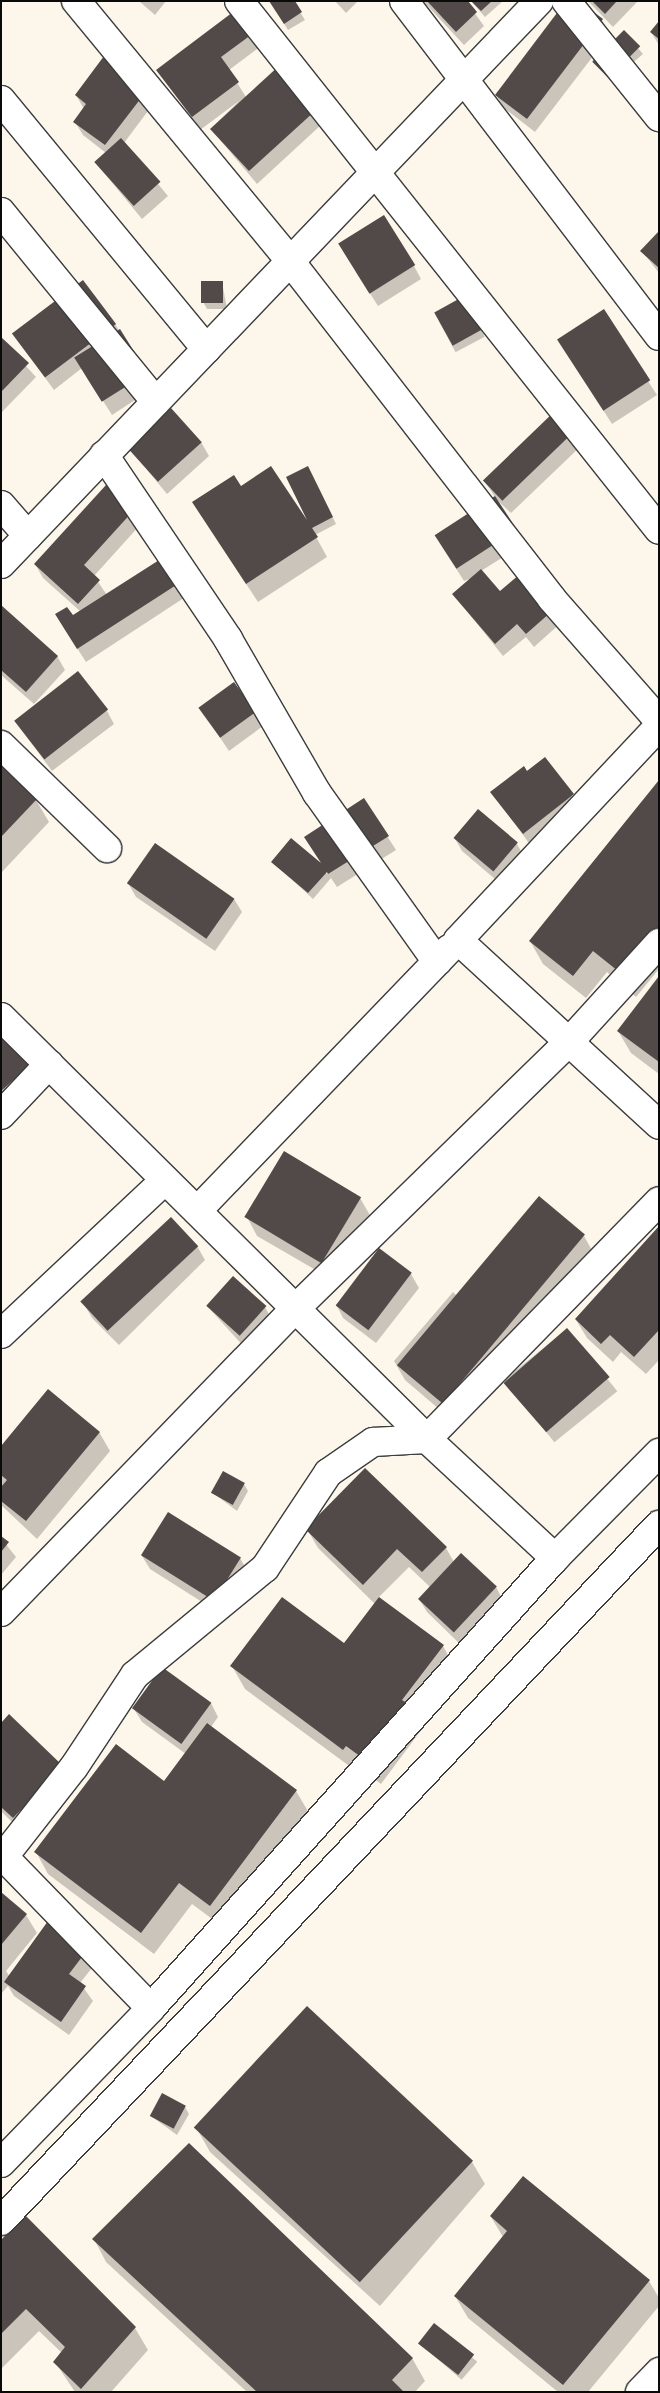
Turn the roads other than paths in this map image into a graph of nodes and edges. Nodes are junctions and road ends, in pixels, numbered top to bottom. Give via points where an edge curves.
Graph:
1 (76, 1) edge
2 (240, 1) edge
3 (404, 1) edge
4 (539, 1) edge
5 (566, 1) edge
6 (465, 78) junction
7 (1, 100) edge
8 (659, 117) edge
9 (374, 173) junction
10 (1, 212) edge
11 (290, 261) junction
12 (659, 336) edge
13 (206, 350) junction
14 (156, 402) junction
15 (104, 455) junction
16 (1, 505) edge
17 (659, 530) edge
18 (28, 536) junction
19 (1, 564) edge
20 (659, 721) edge
21 (659, 726) edge
22 (1, 745) edge
23 (107, 848) dead end
24 (458, 940) junction
25 (659, 943) edge
26 (437, 962) junction
27 (1, 1017) edge
28 (569, 1042) junction
29 (49, 1064) junction
30 (1, 1115) edge
31 (659, 1125) edge
32 (165, 1180) junction
33 (659, 1201) edge
34 (197, 1211) junction
35 (295, 1309) junction
36 (1, 1334) edge
37 (427, 1439) junction
38 (659, 1454) edge
39 (659, 1525) edge
40 (555, 1558) junction
41 (1, 1612) edge
42 (2, 1857) edge
43 (151, 2008) junction
44 (1, 2163) edge
45 (1, 2221) edge
46 (659, 2372) edge
47 (640, 2392) edge

1 - 11 street
2 - 9 street
3 - 6 street
4 - 6 street
5 - 8 street
6 - 9 street
6 - 12 street
7 - 13 street
9 - 11 street
9 - 17 street
10 - 14 street
11 - 13 street
11 - 20 street via 552,599
13 - 14 street
14 - 15 street
15 - 18 street
15 - 26 street via 228,639 317,793
16 - 18 street
18 - 19 street
21 - 24 street
22 - 23 street
24 - 26 street
24 - 28 street
25 - 28 street
26 - 34 street
27 - 29 street
28 - 31 street
28 - 35 street
29 - 30 street
29 - 32 street
32 - 34 street
32 - 36 street
33 - 37 street
34 - 35 street
35 - 37 street
35 - 41 street
37 - 40 street
37 - 42 street via 374,1442 328,1473 265,1568 135,1675 74,1767
38 - 40 street
39 - 45 street
40 - 43 street
42 - 43 street
43 - 44 street
46 - 47 street

